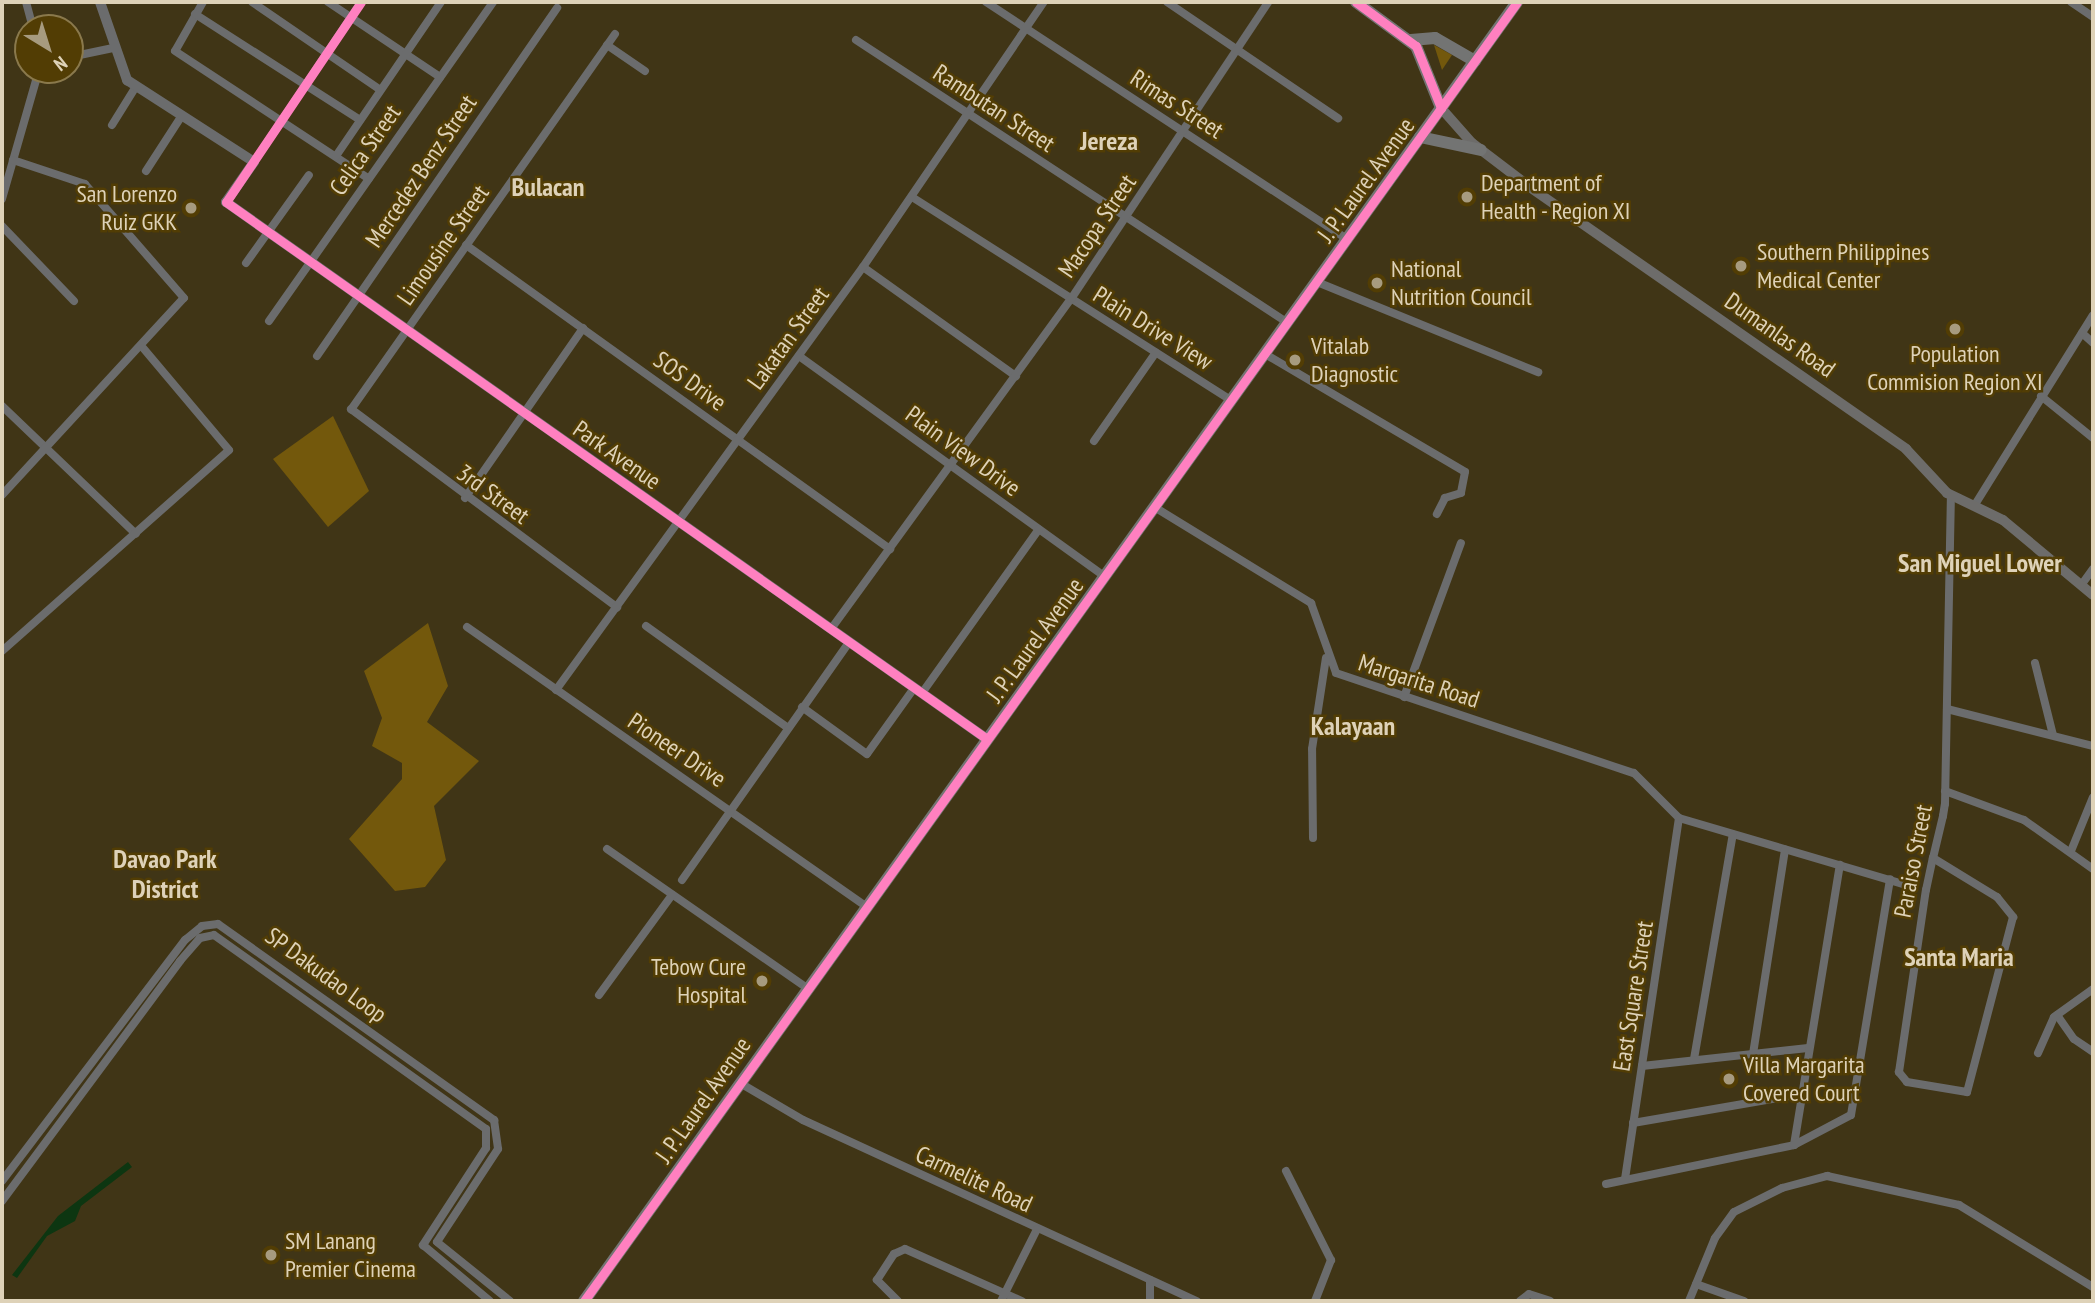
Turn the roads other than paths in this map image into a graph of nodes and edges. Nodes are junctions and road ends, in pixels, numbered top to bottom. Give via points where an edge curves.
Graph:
1 (100, 2) edge
2 (203, 2) edge
3 (252, 2) edge
4 (328, 2) edge
5 (361, 2) edge
6 (441, 2) edge
7 (493, 2) edge
8 (986, 2) edge
9 (1044, 2) edge
10 (1167, 2) edge
11 (1268, 2) edge
12 (1356, 2) edge
13 (1517, 2) edge
14 (2071, 2) edge
15 (557, 8) dead end
16 (195, 14) junction
17 (351, 17) junction
18 (2093, 17) edge
19 (1026, 28) junction
20 (615, 34) dead end
21 (856, 40) dead end
22 (1411, 40) junction
23 (607, 45) junction
24 (113, 48) junction
25 (1237, 49) junction
26 (405, 52) junction
27 (327, 53) junction
28 (84, 54) edge
29 (1475, 61) junction
30 (645, 71) dead end
31 (440, 76) junction
32 (34, 84) edge
33 (306, 85) junction
34 (135, 88) junction
35 (379, 89) junction
36 (1441, 108) junction
37 (969, 114) junction
38 (181, 117) junction
39 (1338, 118) dead end
40 (360, 120) junction
41 (282, 121) junction
42 (112, 125) dead end
43 (1183, 131) junction
44 (1420, 138) junction
45 (1481, 150) junction
46 (336, 156) junction
47 (13, 160) junction
48 (254, 162) junction
49 (146, 171) dead end
50 (309, 175) dead end
51 (369, 179) junction
52 (912, 197) junction
53 (2, 200) edge
54 (1127, 218) junction
55 (2, 226) edge
56 (268, 232) junction
57 (1347, 239) junction
58 (467, 244) junction
59 (310, 261) junction
60 (246, 263) dead end
61 (863, 267) junction
62 (1317, 282) junction
63 (359, 296) junction
64 (1071, 299) junction
65 (74, 301) dead end
66 (2093, 315) edge
67 (269, 321) dead end
68 (1288, 323) junction
69 (583, 328) junction
70 (407, 329) junction
71 (2082, 333) junction
72 (2093, 343) edge
73 (143, 348) junction
74 (1156, 352) junction
75 (1265, 354) junction
76 (317, 356) dead end
77 (799, 356) junction
78 (1538, 372) dead end
79 (1016, 376) junction
80 (2040, 396) junction
81 (1232, 401) junction
82 (2, 406) edge
83 (351, 409) joint
84 (524, 412) junction
85 (2093, 438) edge
86 (738, 440) junction
87 (1094, 441) dead end
88 (45, 450) junction
89 (951, 466) junction
90 (2, 495) edge
91 (1951, 496) junction
92 (465, 498) junction
93 (1976, 503) junction
94 (1156, 508) junction
95 (1437, 514) dead end
96 (679, 522) junction
97 (1039, 530) junction
98 (136, 534) junction
99 (1461, 543) dead end
100 (890, 549) junction
101 (2093, 569) edge
102 (1104, 577) junction
103 (2082, 584) junction
104 (2093, 595) edge
105 (617, 607) junction
106 (467, 626) dead end
107 (646, 626) dead end
108 (831, 629) junction
109 (2, 638) edge
110 (849, 642) junction
111 (5, 648) edge
112 (1326, 658) junction
113 (2035, 663) dead end
114 (556, 690) junction
115 (918, 691) junction
116 (1404, 697) junction
117 (802, 707) junction
118 (1947, 709) junction
119 (788, 728) junction
120 (2053, 735) junction
121 (987, 739) junction
122 (2093, 747) edge
123 (1945, 791) junction
124 (2093, 797) edge
125 (731, 810) junction
126 (1679, 818) junction
127 (1733, 834) junction
128 (1313, 838) dead end
129 (607, 849) dead end
130 (1785, 849) junction
131 (2071, 851) junction
132 (1933, 858) junction
133 (1840, 865) junction
134 (2093, 869) edge
135 (1890, 879) junction
136 (682, 880) dead end
137 (1910, 886) dead end
138 (672, 895) junction
139 (866, 906) junction
140 (807, 988) junction
141 (2093, 989) edge
142 (599, 995) dead end
143 (2057, 1015) junction
144 (1808, 1048) junction
145 (2093, 1052) edge
146 (2038, 1053) dead end
147 (1753, 1054) junction
148 (1695, 1059) junction
149 (1642, 1066) junction
150 (432, 1074) junction
151 (740, 1083) junction
152 (425, 1084) junction
153 (1801, 1094) junction
154 (1633, 1123) junction
155 (1794, 1145) junction
156 (1286, 1171) dead end
157 (1625, 1179) junction
158 (2, 1181) edge
159 (1606, 1184) dead end
160 (2, 1201) edge
161 (1037, 1229) junction
162 (1150, 1280) junction
163 (1696, 1284) junction
164 (489, 1286) junction
165 (2093, 1287) edge
166 (1003, 1297) edge
167 (486, 1298) edge
168 (510, 1301) edge
169 (584, 1301) edge
170 (898, 1301) edge
171 (1022, 1301) edge
172 (1150, 1301) edge
173 (1197, 1301) edge
174 (1315, 1301) edge
175 (1520, 1301) edge
176 (1550, 1301) edge
177 (1689, 1301) edge
178 (1744, 1301) edge

1 - 24 street
2 - 16 street
3 - 27 street
4 - 17 street
5 - 17 street
6 - 26 street
7 - 31 street, Celica Street
8 - 19 street, Rimas Street
9 - 19 street, Lakatan Street
10 - 25 street
11 - 25 street, Macopa Street
12 - 22 main road
13 - 29 main road, J. P. Laurel Avenue
14 - 18 street
15 - 63 street, Mercedez Benz Street
16 - 33 street
16 - 41 street via 175,51
17 - 26 street
17 - 27 street
19 - 37 street, Lakatan Street
19 - 43 street, Rimas Street
20 - 23 street, Limousine Street
21 - 37 street, Rambutan Street
22 - 29 main road via 1435,38
22 - 36 main road
23 - 30 street
23 - 58 street, Limousine Street
24 - 28 street
24 - 34 street
25 - 39 street
25 - 43 street, Macopa Street
26 - 31 street
26 - 35 street
27 - 33 street
27 - 35 street
29 - 36 main road, J. P. Laurel Avenue
31 - 51 street, Celica Street
32 - 47 street
33 - 40 street
33 - 41 street
34 - 38 street
34 - 42 street
35 - 40 street
36 - 44 main road, J. P. Laurel Avenue
36 - 45 main road, Dumanlas Road
37 - 52 street, Lakatan Street
37 - 54 street, Rambutan Street
38 - 48 street
38 - 49 street
40 - 46 street
41 - 46 street
41 - 48 street
43 - 54 street, Macopa Street
43 - 57 street, Rimas Street
44 - 45 main road
44 - 57 main road, J. P. Laurel Avenue
45 - 91 main road, Dumanlas Road via 1906,449
46 - 51 street
47 - 53 street
47 - 73 street via 85,184 184,293 178,310
48 - 56 street, Park Avenue via 226,202
50 - 56 street
51 - 59 street, Celica Street
52 - 61 street, Lakatan Street
52 - 64 street, Plain Drive View
54 - 64 street, Macopa Street
54 - 68 street, Rambutan Street
55 - 65 street
56 - 59 street, Park Avenue
56 - 60 street
57 - 62 main road, J. P. Laurel Avenue
58 - 69 street, SOS Drive
58 - 70 street, Limousine Street
59 - 63 street, Park Avenue
59 - 67 street, Celica Street
61 - 77 street, Lakatan Street
61 - 79 street
62 - 68 main road, J. P. Laurel Avenue
62 - 78 street
63 - 70 street, Park Avenue
63 - 76 street, Mercedez Benz Street
64 - 74 street, Plain Drive View
64 - 79 street, Macopa Street
66 - 71 street
68 - 75 main road, J. P. Laurel Avenue
69 - 84 street
69 - 86 street, SOS Drive
70 - 83 street, Limousine Street
70 - 84 street, Park Avenue
71 - 72 street
71 - 80 street
73 - 88 street
73 - 98 street via 230,449
74 - 81 street, Plain Drive View
74 - 87 street
75 - 81 main road, J. P. Laurel Avenue
75 - 95 street via 1465,472 1461,493 1444,498
77 - 86 street, Lakatan Street
77 - 89 street, Plain View Drive
79 - 89 street, Macopa Street
80 - 85 street
80 - 93 street
81 - 94 main road, J. P. Laurel Avenue
82 - 88 street
83 - 92 street, 3rd Street
84 - 92 street
84 - 96 street, Park Avenue
86 - 96 street, Lakatan Street
86 - 100 street, SOS Drive
88 - 90 street
88 - 98 street
89 - 97 street, Plain View Drive
89 - 100 street, Macopa Street
91 - 93 main road
91 - 118 street, Paraiso Street
92 - 105 street, 3rd Street
93 - 103 main road
94 - 102 main road, J. P. Laurel Avenue
94 - 112 street, Margarita Road via 1311,603
96 - 105 street, Lakatan Street
96 - 108 street, Park Avenue
97 - 102 street, Plain View Drive
97 - 115 street
98 - 111 street
99 - 116 street
100 - 108 street, Macopa Street
101 - 103 street
102 - 121 main road, J. P. Laurel Avenue
103 - 104 main road
105 - 114 street, Lakatan Street
106 - 114 street, Pioneer Drive
107 - 119 street
108 - 110 street, Park Avenue
109 - 111 street
110 - 115 street, Park Avenue
110 - 117 street
112 - 116 street, Margarita Road via 1348,680
112 - 128 street via 1312,749
113 - 120 street
114 - 125 street, Pioneer Drive
115 - 117 street via 867,754
115 - 121 street, Park Avenue
116 - 126 street, Margarita Road via 1634,773
117 - 119 street
118 - 120 street
118 - 123 street, Paraiso Street
119 - 125 street
120 - 122 street
121 - 139 main road, J. P. Laurel Avenue
123 - 131 street via 2024,820
123 - 132 street, Paraiso Street
124 - 131 street
125 - 136 street
125 - 139 street, Pioneer Drive
126 - 127 street
126 - 149 street, East Square Street
127 - 130 street
127 - 148 street
129 - 138 street
130 - 133 street
130 - 147 street
131 - 134 street
132 - 132 street, Paraiso Street via 1987,890 2013,917 1967,1092 1907,1082 1899,1072
133 - 135 street
133 - 144 street
135 - 137 street
135 - 155 street via 1855,1107 1844,1121
138 - 140 street
138 - 142 street
139 - 140 main road, J. P. Laurel Avenue
140 - 151 main road, J. P. Laurel Avenue
141 - 143 street
143 - 145 street via 2074,1040
143 - 146 street
144 - 147 street
144 - 153 street
147 - 148 street
148 - 149 street
149 - 154 street, East Square Street
150 - 152 street
150 - 158 street, SP Dakudao Loop via 231,931 205,924 186,940
150 - 164 street, SP Dakudao Loop via 490,1116 499,1130 494,1157 437,1242
151 - 161 street, Carmelite Road via 803,1120
151 - 169 main road, J. P. Laurel Avenue
152 - 160 street, SP Dakudao Loop via 225,941 207,935 180,961
152 - 167 street, SP Dakudao Loop via 482,1124 488,1137 423,1245
153 - 154 street
153 - 155 street
154 - 157 street, East Square Street
155 - 157 street
156 - 174 street via 1331,1260
157 - 159 street
161 - 162 street, Carmelite Road
161 - 166 street
162 - 172 street
162 - 173 street, Carmelite Road
163 - 165 street via 1715,1238 1734,1212 1782,1188 1840,1176 1959,1205
163 - 177 street
163 - 178 street
164 - 167 street
164 - 168 street, SP Dakudao Loop
166 - 170 street via 901,1249 877,1280
166 - 171 street
175 - 176 street via 1529,1294

